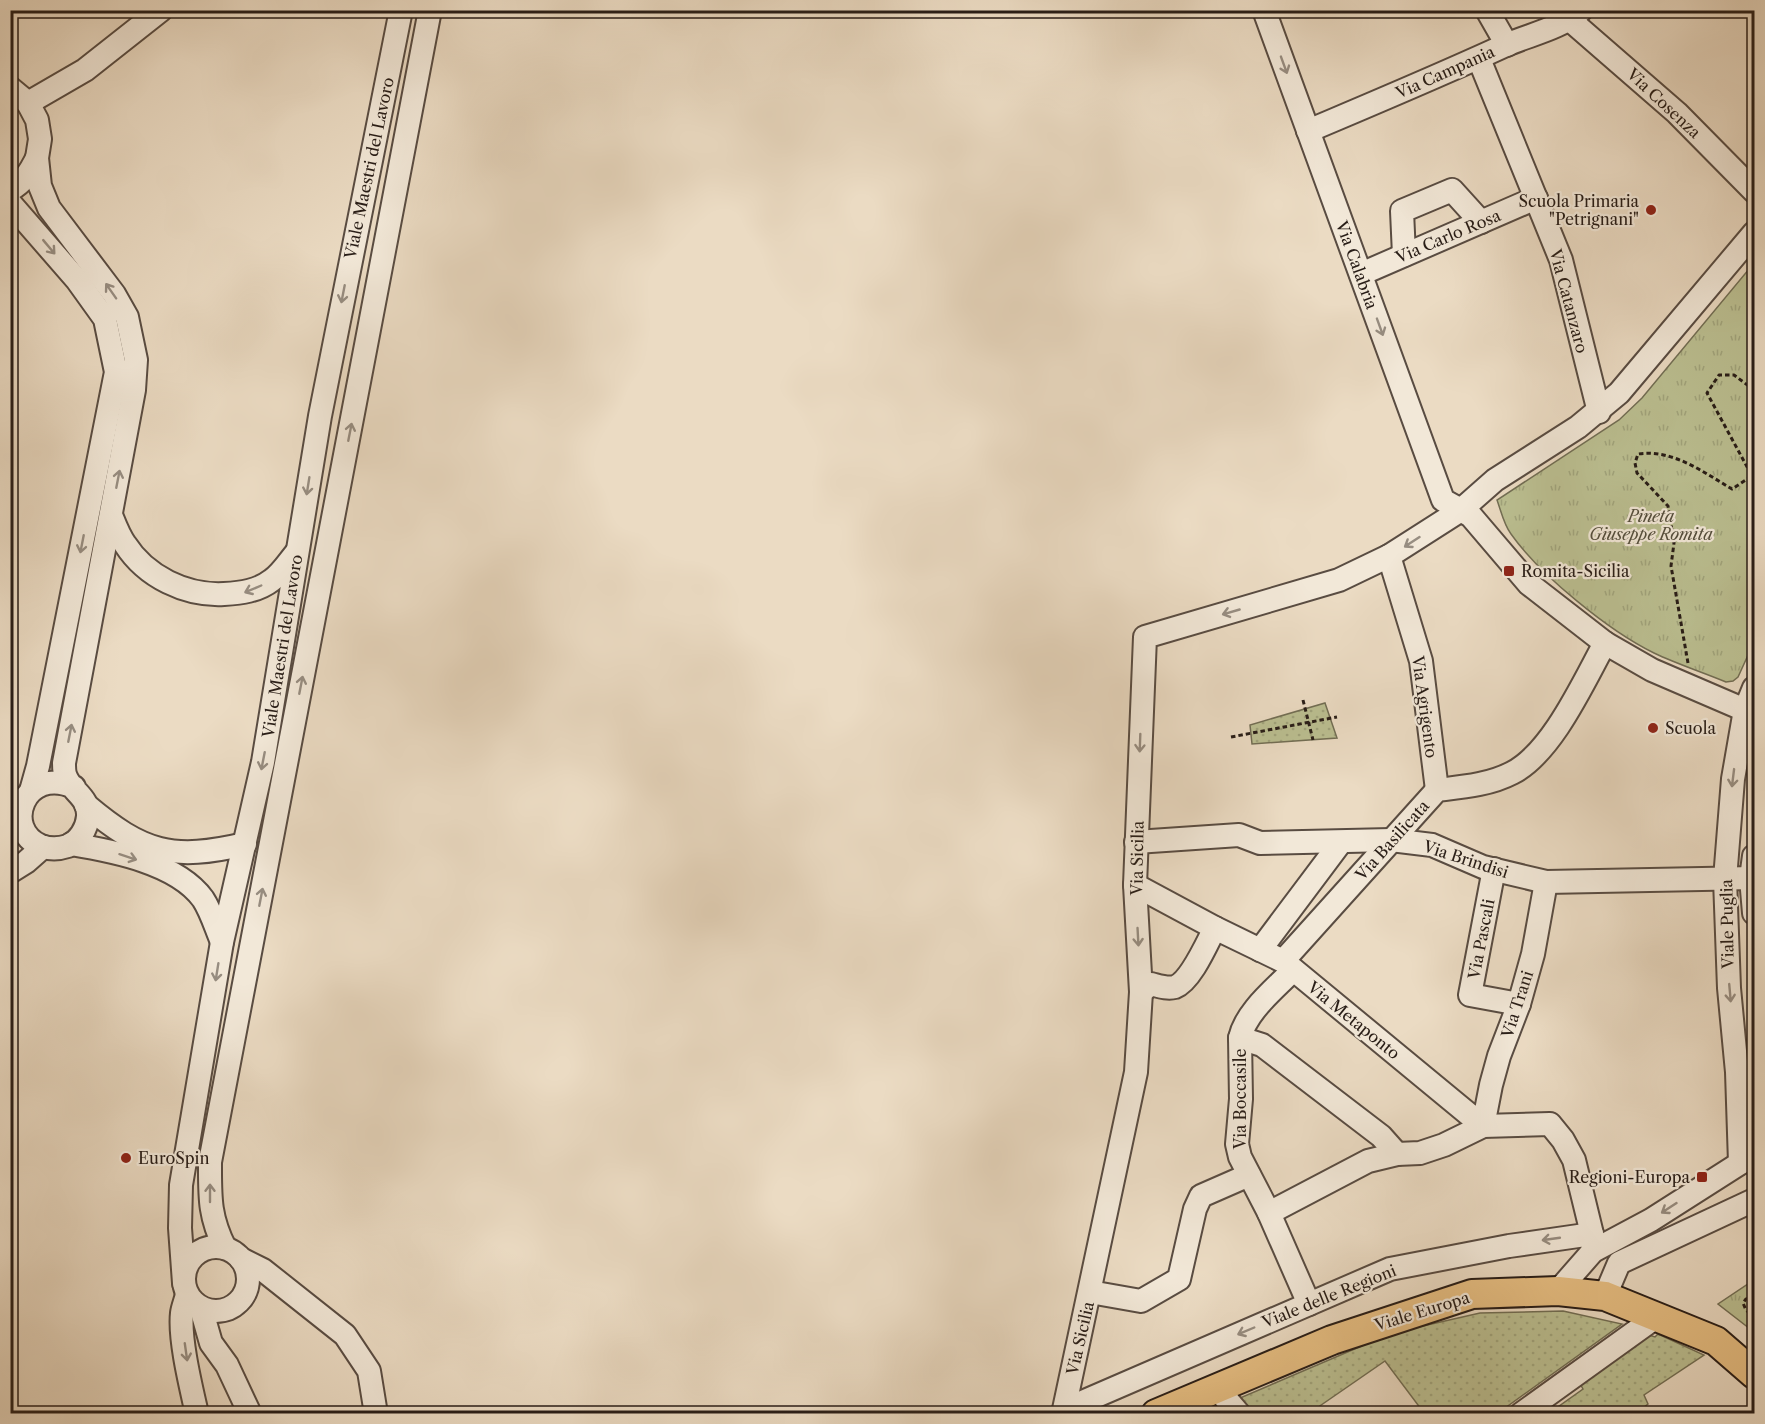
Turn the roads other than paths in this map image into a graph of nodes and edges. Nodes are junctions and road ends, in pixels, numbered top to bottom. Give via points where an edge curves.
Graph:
1 (161, 10) edge
2 (401, 10) edge
3 (430, 10) edge
4 (1264, 10) edge
5 (1487, 10) edge
6 (1575, 15) edge
7 (1507, 45) junction
8 (1479, 59) junction
9 (10, 88) edge
10 (28, 103) junction
11 (1308, 131) junction
12 (37, 158) junction
13 (10, 190) edge
14 (1755, 191) edge
15 (1536, 198) junction
16 (10, 203) edge
17 (1481, 222) junction
18 (1755, 233) edge
19 (1404, 255) junction
20 (1361, 274) junction
21 (1599, 412) junction
22 (1461, 510) junction
23 (111, 515) junction
24 (297, 552) junction
25 (1389, 556) junction
26 (1605, 643) junction
27 (1755, 688) edge
28 (1748, 717) edge
29 (1437, 790) junction
30 (80, 796) junction
31 (21, 808) edge
32 (1391, 840) junction
33 (1136, 842) junction
34 (1341, 842) junction
35 (245, 843) junction
36 (71, 844) junction
37 (43, 847) junction
38 (1494, 869) junction
39 (1753, 870) edge
40 (10, 872) edge
41 (1725, 879) junction
42 (1546, 882) junction
43 (1135, 885) junction
44 (1755, 913) edge
45 (1215, 928) junction
46 (222, 942) junction
47 (1260, 950) junction
48 (1288, 965) junction
49 (1141, 992) junction
50 (1519, 1004) junction
51 (1240, 1038) junction
52 (1745, 1043) edge
53 (1483, 1126) junction
54 (1397, 1154) junction
55 (1747, 1159) edge
56 (1249, 1175) junction
57 (1755, 1200) edge
58 (1269, 1213) junction
59 (1592, 1242) junction
60 (233, 1253) junction
61 (1558, 1291) junction
62 (1090, 1292) junction
63 (191, 1295) junction
64 (1605, 1296) junction
65 (1309, 1304) junction
66 (227, 1310) junction
67 (1656, 1317) junction
68 (227, 1365) junction
69 (1755, 1374) edge
70 (1216, 1387) junction
71 (1064, 1412) edge
72 (196, 1413) edge
73 (250, 1413) edge
74 (376, 1413) edge
75 (1156, 1413) edge
76 (1239, 1413) edge
77 (1521, 1413) edge

1 - 10 street via 85,70
2 -> 24 street, Viale Maestri del Lavoro via 342,295
60 -> 3 street, Viale Maestri del Lavoro via 215,1228 210,1205 210,1162
4 -> 11 street, Via Calabria
5 - 7 street
6 - 7 street, Via Campania
6 - 14 street, Via Cosenza
7 - 8 street, Via Campania
8 - 11 street, Via Campania
8 - 15 street, Via Catanzaro
9 - 10 street
10 - 12 street via 37,120
11 - 20 street, Via Calabria
12 - 13 street via 30,173
23 -> 12 street via 134,390 136,360 132,338 127,317 114,294 49,208 40,186
15 - 17 street, Via Carlo Rosa
15 - 21 street, Via Catanzaro via 1561,260
16 -> 31 street via 77,280 105,319 116,372 40,755
17 - 19 street, Via Carlo Rosa
17 - 19 street via 1452,190 1402,212
18 - 21 street, Via Sicilia via 1634,377
19 - 20 street, Via Carlo Rosa
20 -> 22 street, Via Calabria via 1443,500
21 - 22 street, Via Sicilia via 1495,480
22 -> 25 street, Via Sicilia
22 - 26 street, Via Calabria via 1471,516 1529,584
24 -> 23 street via 272,580 246,593 187,591 140,563 125,544
30 -> 23 street via 65,776 64,763
24 -> 35 street, Viale Maestri del Lavoro via 263,762
25 - 29 street, Via Agrigento via 1421,661
25 -> 33 street, Via Sicilia via 1339,580 1145,637
26 - 28 street, Via Calabria
26 - 29 street, Via Basilicata via 1562,721 1539,752 1513,773 1477,785
27 - 28 street, Viale Puglia
28 -> 41 street, Viale Puglia via 1733,779
29 - 32 street, Via Basilicata
30 - 31 street via 63,783 52,782 40,785
30 - 35 street via 110,825 135,841 167,852 216,851
30 - 36 street via 88,816 86,827
31 - 37 street via 28,836
32 - 34 street, Via Brindisi
32 - 38 street, Via Brindisi via 1432,845
32 - 48 street, Via Basilicata
33 - 34 street, Via Brindisi via 1239,836 1260,843
33 - 43 street, Via Sicilia
34 - 47 street
35 - 46 street, Viale Maestri del Lavoro
36 - 37 street via 63,848
36 -> 46 street via 159,867 185,880 204,900
37 - 40 street
38 - 42 street, Via Brindisi
38 - 50 street, Via Pascali via 1470,995
39 - 41 street, Via Brindisi
39 - 44 street, Viale Puglia
41 - 42 street, Via Brindisi
41 -> 52 street, Viale Puglia via 1729,988
42 - 50 street, Via Trani
43 - 45 street, Via Metaponto
43 -> 49 street, Via Sicilia
45 - 47 street, Via Metaponto
45 - 49 street via 1186,978 1176,987 1151,984
46 -> 63 street, Viale Maestri del Lavoro via 182,1185 180,1228
47 - 48 street, Via Metaponto
48 - 51 street, Via Boccasile via 1248,1018
48 - 53 street, Via Metaponto
49 - 62 street, Via Sicilia via 1136,1072
50 - 53 street, Via Trani via 1499,1056
51 - 54 street via 1262,1045 1381,1136
51 - 56 street, Via Boccasile via 1237,1144
52 - 55 street, Viale Puglia via 1737,1072
53 - 54 street via 1420,1153
53 - 59 street via 1550,1124 1574,1161
54 - 58 street via 1368,1161
55 -> 59 street, Viale delle Regioni via 1651,1220
56 - 58 street, Via Boccasile
56 - 62 street via 1201,1196 1179,1279 1141,1301
57 - 64 street via 1618,1263
58 - 65 street, Via Boccasile
59 - 61 street, Viale delle Regioni
59 -> 65 street, Viale delle Regioni via 1509,1246 1390,1269
60 - 63 street via 214,1247 193,1257 185,1272
60 - 66 street via 248,1271 249,1282 237,1305
60 - 74 street via 263,1270 345,1335 369,1371
61 - 64 main road, Viale Europa
61 - 70 main road, Viale Europa via 1472,1294 1332,1340
62 - 71 street, Via Sicilia
63 - 66 street via 210,1311
63 - 68 street via 211,1343
63 -> 72 street via 182,1313
64 - 67 main road, Viale Europa
65 -> 71 street, Viale delle Regioni
66 - 68 street via 223,1330
67 - 69 main road, Viale Europa via 1716,1341
67 - 77 street
68 - 73 street
70 - 75 main road, Viale Europa
70 - 76 street

